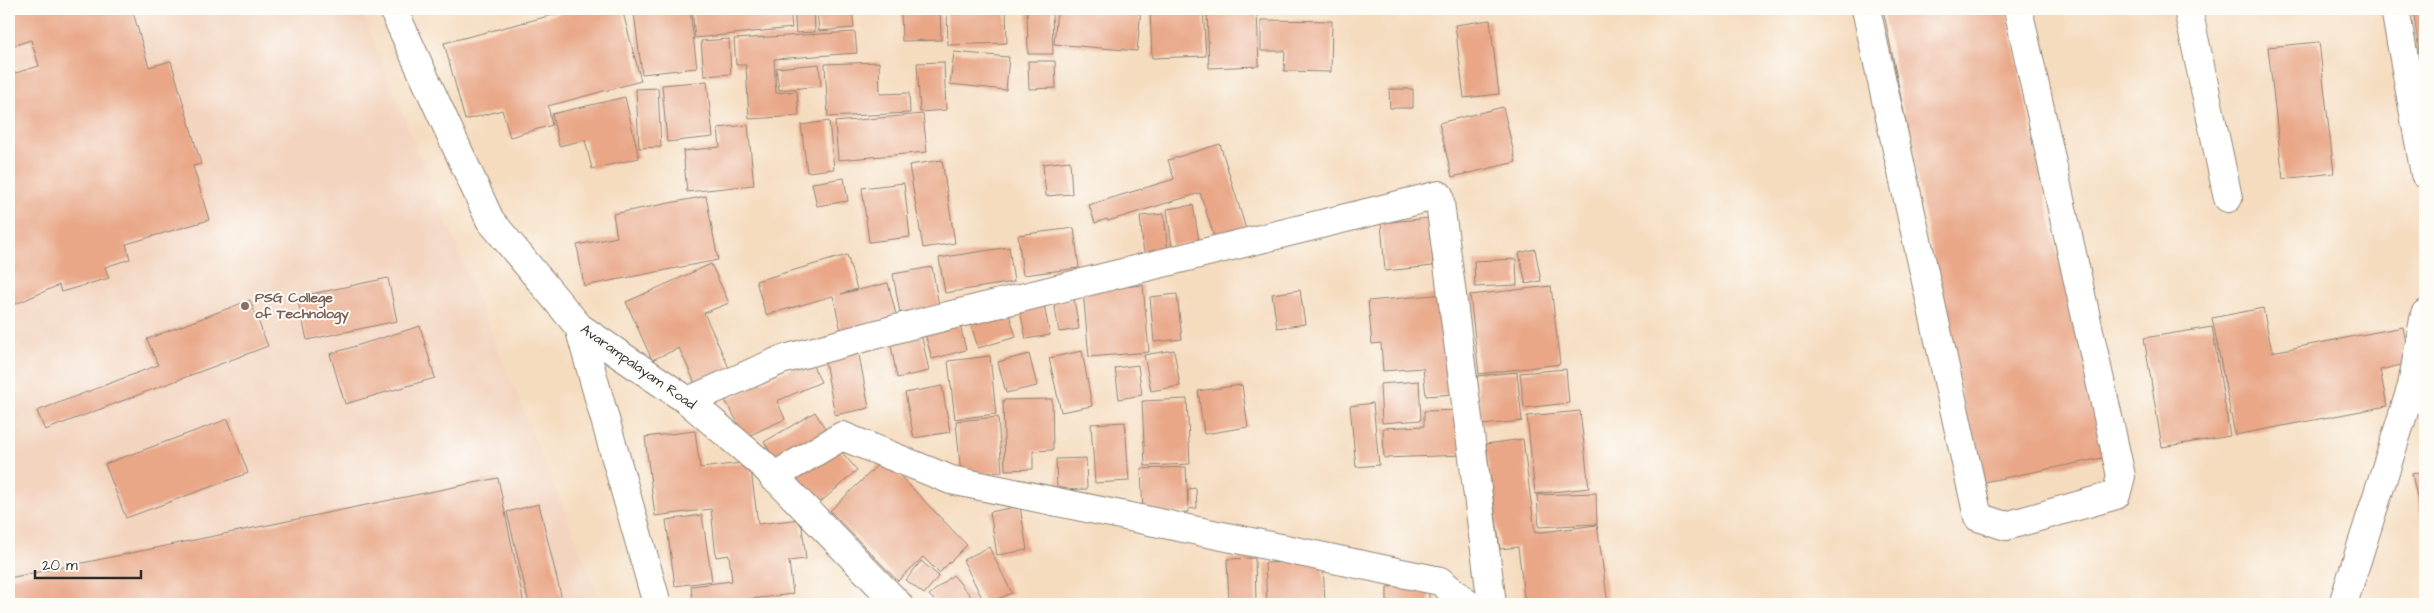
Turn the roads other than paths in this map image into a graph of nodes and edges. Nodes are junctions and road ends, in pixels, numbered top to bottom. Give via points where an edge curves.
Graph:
1 (392, 9) edge
2 (1866, 9) edge
3 (2018, 9) edge
4 (2188, 9) edge
5 (2395, 9) edge
6 (2425, 174) edge
7 (2228, 198) dead end
8 (2425, 314) edge
9 (579, 327) junction
10 (688, 401) junction
11 (773, 477) junction
12 (657, 604) edge
13 (898, 604) edge
14 (1468, 604) edge
15 (1492, 604) edge
16 (2343, 604) edge

1 - 9 street, Avarampalayam Road via 490,220
2 - 3 street via 1978,517 2006,526 2116,495 2121,476
4 - 7 street
5 - 6 street
8 - 16 street via 2412,386
9 - 10 street, Avarampalayam Road
9 - 12 street
10 - 11 street, Avarampalayam Road
10 - 15 street via 781,360 1439,194
11 - 13 street, Avarampalayam Road
11 - 14 street via 842,436 951,480 1440,581

